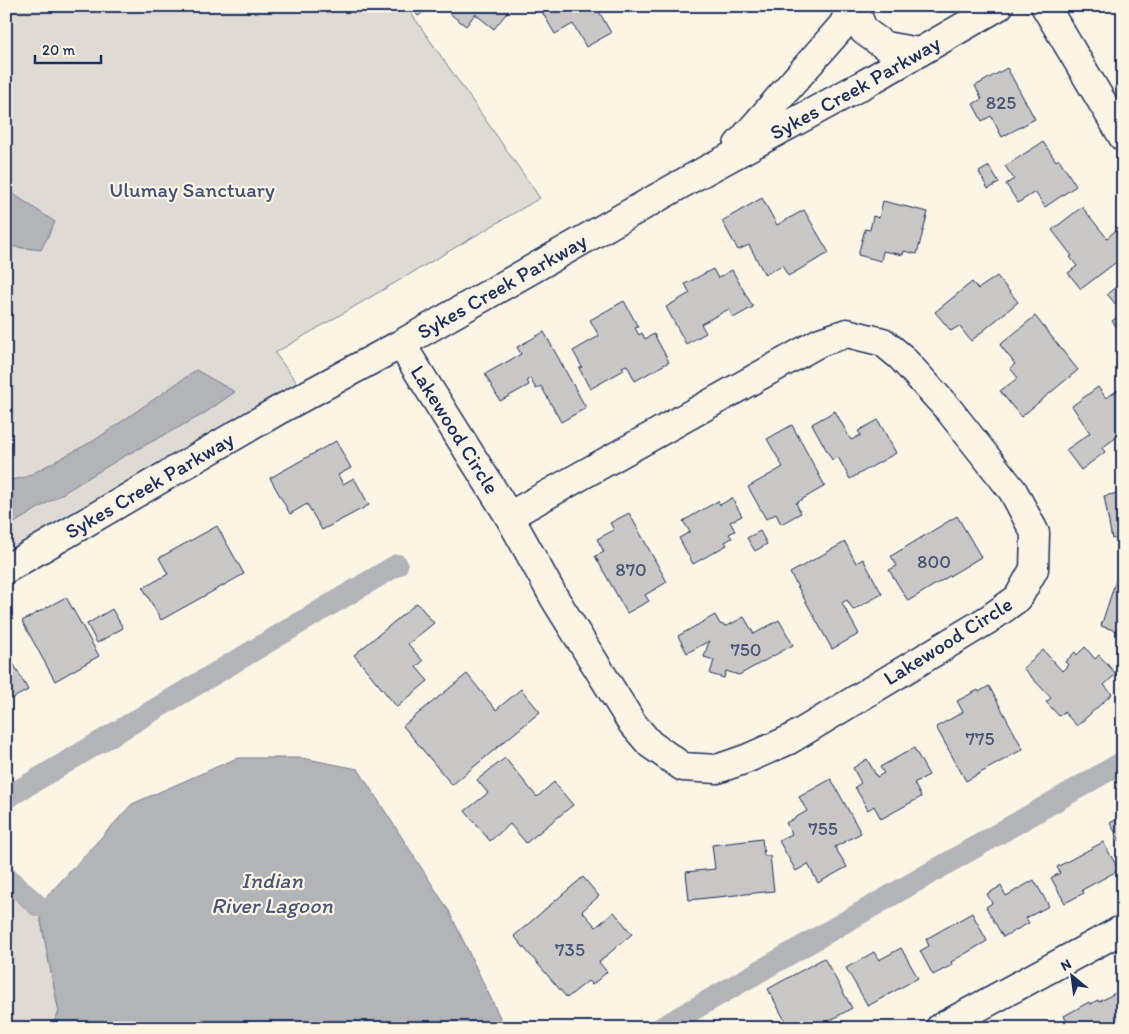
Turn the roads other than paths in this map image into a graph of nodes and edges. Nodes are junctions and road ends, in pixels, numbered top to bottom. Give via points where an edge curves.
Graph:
1 (853, 6) edge
2 (999, 6) edge
3 (1045, 6) edge
4 (919, 52) junction
5 (1123, 137) edge
6 (726, 159) junction
7 (401, 344) junction
8 (509, 516) junction
9 (6, 569) edge
10 (1123, 929) edge
11 (940, 1028) edge

1 - 4 street via 864,31 885,46
1 - 6 street via 843,25
2 - 4 street, Sykes Creek Parkway
3 - 5 street
4 - 6 street, Sykes Creek Parkway
6 - 7 street, Sykes Creek Parkway
7 - 8 street, Lakewood Circle
7 - 9 street, Sykes Creek Parkway via 278,411
8 - 8 street, Lakewood Circle via 554,598 632,723 650,744 683,767 717,769 789,740 989,619 1018,598 1034,569 1035,533 1013,491 901,357 883,342 847,333 820,342
10 - 11 street

